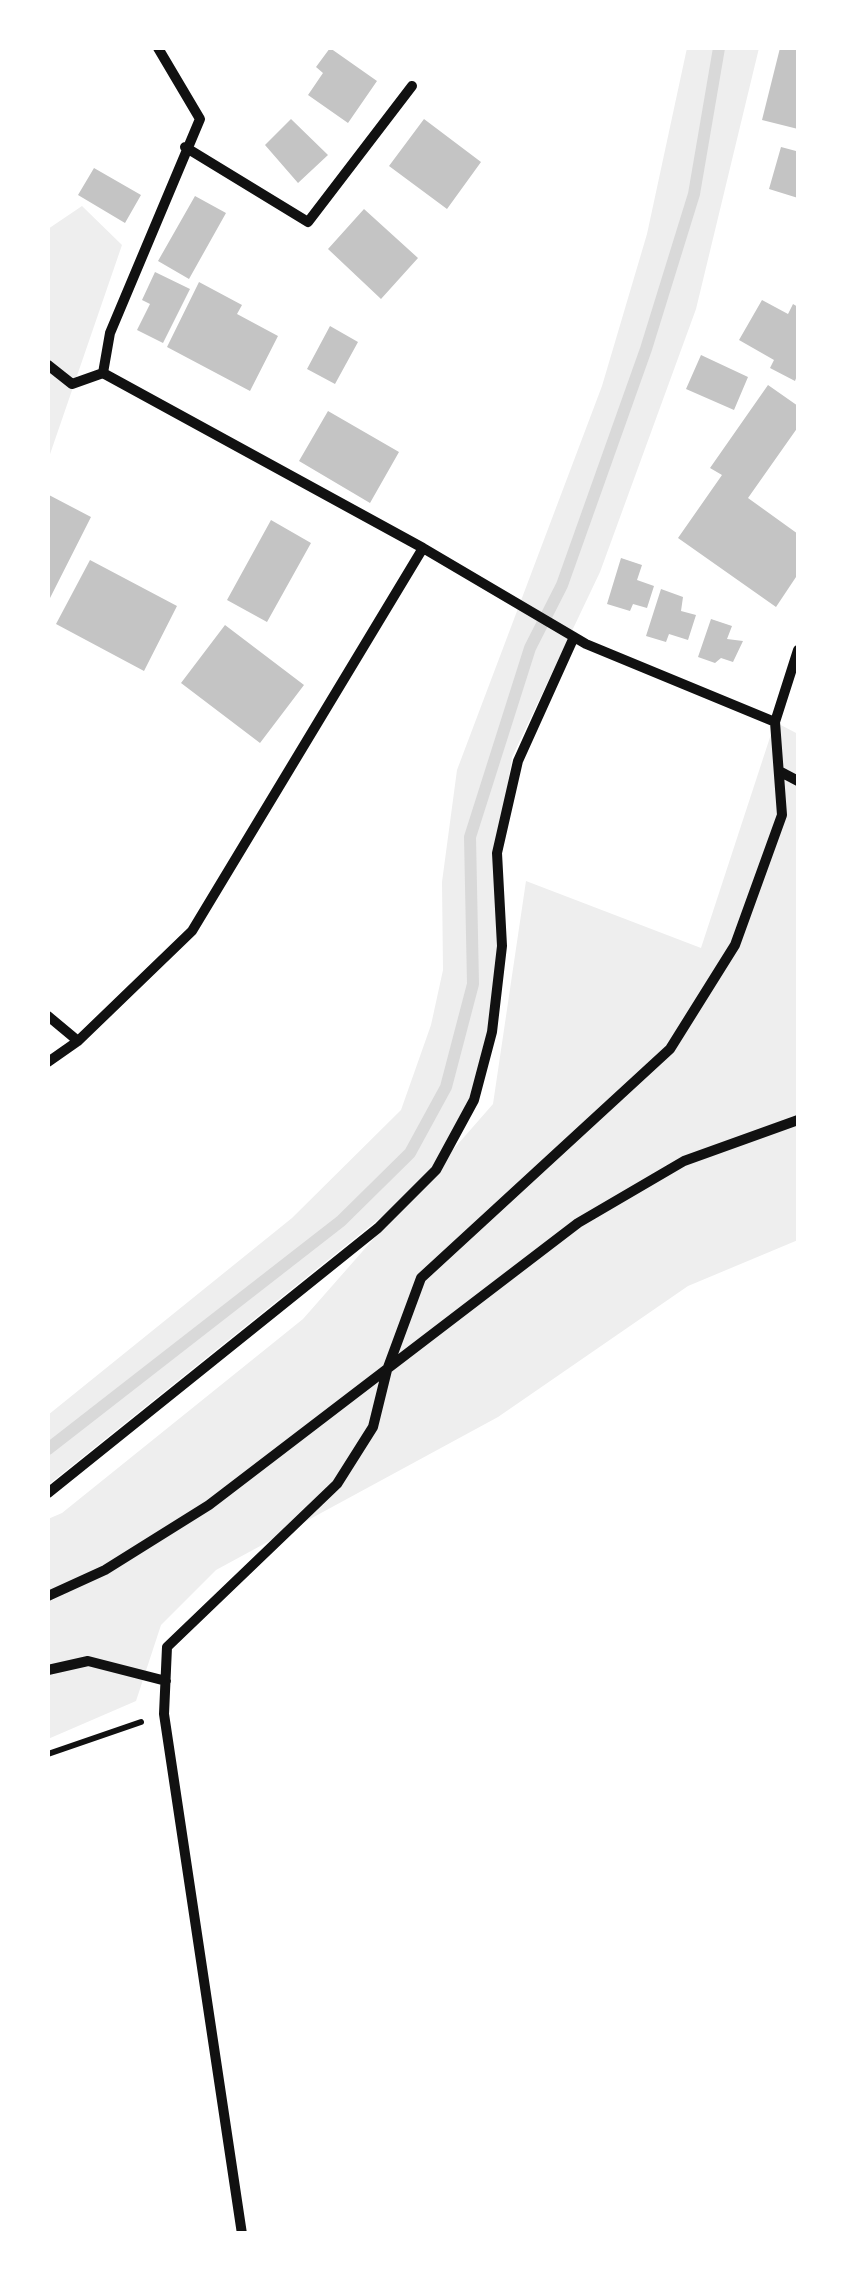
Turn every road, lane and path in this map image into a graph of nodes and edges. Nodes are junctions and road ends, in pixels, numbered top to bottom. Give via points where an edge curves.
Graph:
1 (158, 48) edge
2 (412, 86) dead end
3 (185, 147) junction
4 (48, 365) edge
5 (103, 373) junction
6 (423, 548) junction
7 (574, 637) junction
8 (798, 650) edge
9 (775, 722) junction
10 (779, 771) junction
11 (798, 781) edge
12 (48, 1016) edge
13 (78, 1041) junction
14 (48, 1062) edge
15 (798, 1120) edge
16 (387, 1370) junction
17 (48, 1493) edge
18 (48, 1596) edge
19 (48, 1670) edge
20 (166, 1681) junction
21 (164, 1714) junction
22 (48, 1754) edge
23 (242, 2234) edge

1 - 3 street via 200,119
2 - 3 street via 308,222
3 - 5 street via 110,334
4 - 5 street via 72,384
5 - 6 street
6 - 7 street
6 - 13 street via 192,932
7 - 9 street
7 - 17 street via 518,762 498,853 502,946 492,1032 474,1100 436,1170 378,1228
8 - 9 street
9 - 10 street
10 - 11 street
10 - 16 street via 782,815 735,944 670,1049 421,1278
12 - 13 street
13 - 14 street
15 - 16 street via 684,1161 578,1223
16 - 18 street via 209,1505 105,1570
16 - 20 street via 374,1427 338,1484 168,1646
19 - 20 street via 88,1661
20 - 21 street
21 - 22 path
21 - 23 street

